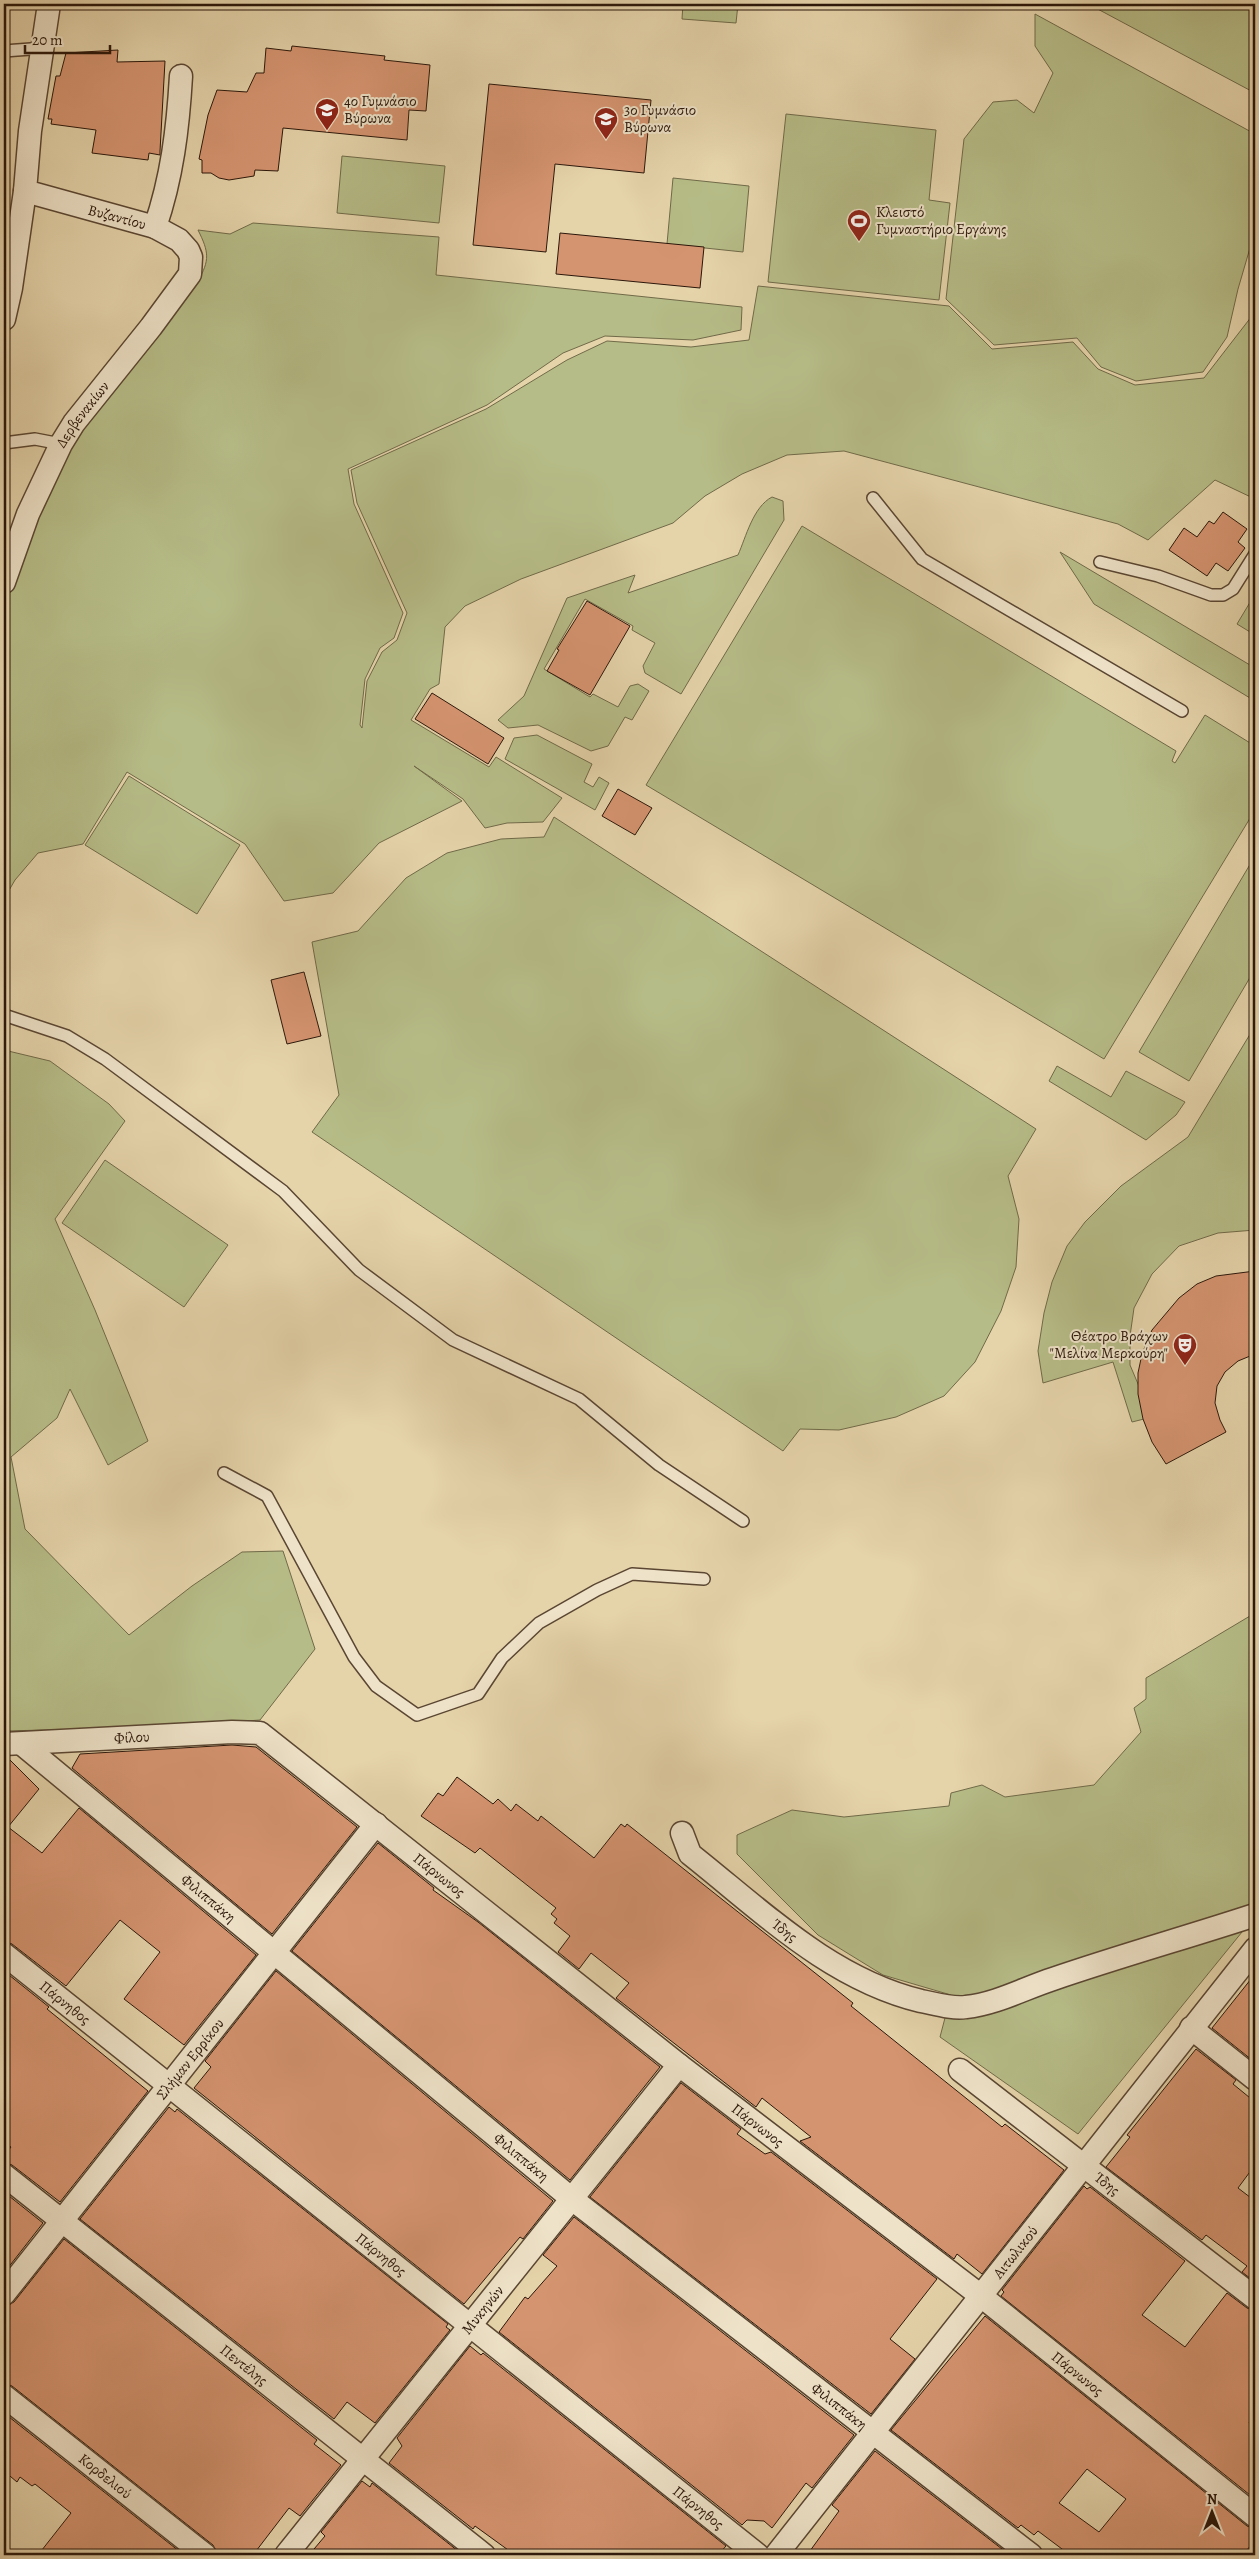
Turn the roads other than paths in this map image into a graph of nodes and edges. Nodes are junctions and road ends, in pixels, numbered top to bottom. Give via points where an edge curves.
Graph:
1 (50, 4) edge
2 (44, 48) junction
3 (4, 51) edge
4 (182, 76) dead end
5 (25, 191) junction
6 (155, 227) junction
7 (191, 265) joint
8 (4, 319) edge
9 (4, 443) edge
10 (61, 444) junction
11 (873, 498) dead end
12 (1255, 554) edge
13 (1100, 562) dead end
14 (4, 582) edge
15 (1182, 712) dead end
16 (4, 1015) edge
17 (224, 1473) dead end
18 (743, 1521) dead end
19 (704, 1579) dead end
20 (260, 1733) joint
21 (13, 1744) edge
22 (376, 1824) junction
23 (682, 1832) dead end
24 (1255, 1915) edge
25 (1255, 1949) edge
26 (274, 1952) junction
27 (4, 1954) edge
28 (1191, 2028) junction
29 (678, 2066) junction
30 (960, 2070) dead end
31 (1255, 2079) edge
32 (168, 2086) junction
33 (1083, 2165) junction
34 (4, 2174) edge
35 (572, 2199) junction
36 (63, 2220) junction
37 (4, 2294) edge
38 (982, 2296) junction
39 (1255, 2298) edge
40 (470, 2326) junction
41 (4, 2396) edge
42 (874, 2431) junction
43 (363, 2459) junction
44 (1255, 2516) edge
45 (205, 2555) edge
46 (286, 2555) edge
47 (484, 2555) edge
48 (758, 2555) edge
49 (776, 2555) edge
50 (1031, 2555) edge

1 - 2 street
2 - 3 lane
2 - 5 street via 30,132
4 - 6 street via 172,160
5 - 6 street, Βυζαντίου
5 - 8 street
6 - 7 street, Βυζαντίου via 179,240 188,250
7 - 10 street, Δερβενακίων via 190,274
9 - 10 lane via 35,439
10 - 14 street, Δερβενακίων via 28,514
11 - 15 lane via 922,558
12 - 13 lane via 1233,589 1222,595
16 - 18 lane via 67,1036 105,1059 283,1191 359,1270 452,1340 579,1399 659,1465
17 - 19 lane via 266,1496 354,1657 376,1686 416,1715 478,1694 502,1658 539,1623 597,1590 632,1574
20 - 21 street, Φίλου
20 - 22 street, Πάρνωνος
21 - 26 street, Φιλιππάκη
22 - 26 street, Σλήμαν Ερρίκου
22 - 29 street, Πάρνωνος
23 - 24 street, Ίδης via 690,1854 818,1955 876,1987 939,2005 966,2007 993,2001 1052,1979
25 - 28 street, Αιτωλικού
26 - 32 street, Σλήμαν Ερρίκου
26 - 35 street, Φιλιππάκη
27 - 32 street, Πάρνηθος
28 - 31 street
28 - 33 street, Αιτωλικού
29 - 35 street, Μυκηνών
29 - 38 street, Πάρνωνος
30 - 33 street, Ίδης
32 - 36 street, Σλήμαν Ερρίκου
32 - 40 street, Πάρνηθος
33 - 38 street, Αιτωλικού
33 - 39 street, Ίδης
34 - 36 street, Πεντέλης
35 - 40 street, Μυκηνών
35 - 42 street, Φιλιππάκη
36 - 37 street, Σλήμαν Ερρίκου
36 - 43 street, Πεντέλης
38 - 42 street, Αιτωλικού
38 - 44 street, Πάρνωνος
40 - 43 street, Μυκηνών
40 - 48 street, Πάρνηθος
41 - 45 street, Κορδελιού
42 - 49 street, Αιτωλικού
42 - 50 street, Φιλιππάκη
43 - 46 street, Μυκηνών
43 - 47 street, Πεντέλης

